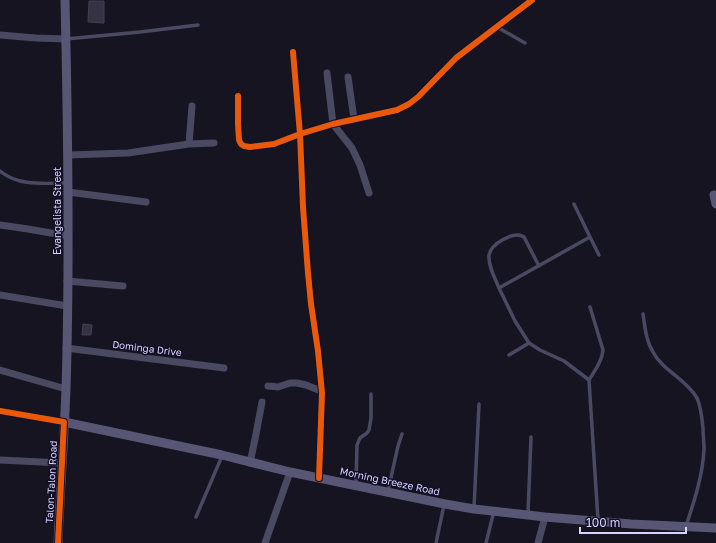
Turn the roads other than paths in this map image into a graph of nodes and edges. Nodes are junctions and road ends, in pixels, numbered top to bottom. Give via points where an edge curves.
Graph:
1 (65, 0) edge
2 (532, 0) edge
3 (198, 25) dead end
4 (497, 27) junction
5 (0, 35) edge
6 (66, 39) junction
7 (526, 43) dead end
8 (293, 52) dead end
9 (327, 73) dead end
10 (348, 77) dead end
11 (238, 96) dead end
12 (192, 106) dead end
13 (354, 119) junction
14 (333, 124) junction
15 (300, 134) junction
16 (214, 143) dead end
17 (189, 144) junction
18 (68, 155) junction
19 (0, 171) edge
20 (68, 188) junction
21 (369, 194) dead end
22 (714, 195) dead end
23 (146, 202) dead end
24 (574, 204) dead end
25 (716, 204) edge
26 (0, 225) edge
27 (68, 236) junction
28 (590, 237) junction
29 (599, 256) dead end
30 (539, 266) junction
31 (67, 281) junction
32 (123, 286) dead end
33 (499, 288) junction
34 (0, 295) edge
35 (67, 306) junction
36 (590, 307) dead end
37 (643, 314) dead end
38 (529, 343) junction
39 (66, 348) junction
40 (509, 355) dead end
41 (224, 368) dead end
42 (0, 370) edge
43 (589, 380) junction
44 (268, 386) dead end
45 (66, 389) junction
46 (322, 391) junction
47 (371, 394) dead end
48 (262, 402) dead end
49 (479, 404) dead end
50 (0, 411) edge
51 (64, 422) junction
52 (402, 434) dead end
53 (531, 438) dead end
54 (222, 455) junction
55 (0, 460) edge
56 (62, 462) junction
57 (250, 462) junction
58 (290, 472) junction
59 (319, 478) junction
60 (356, 486) junction
61 (388, 492) junction
62 (444, 504) junction
63 (474, 509) junction
64 (494, 511) junction
65 (528, 515) junction
66 (196, 517) dead end
67 (545, 517) junction
68 (598, 522) junction
69 (685, 526) junction
70 (716, 528) edge
71 (58, 543) edge
72 (266, 543) edge
73 (436, 543) edge
74 (486, 543) edge
75 (538, 543) edge

1 - 6 main road, Evangelista Street
2 - 4 street
3 - 6 lane
4 - 7 lane
4 - 13 street via 456,58 409,104 397,110
5 - 6 street
6 - 18 main road, Evangelista Street
8 - 15 street
9 - 14 street
10 - 13 street
11 - 15 street via 238,135 244,146 274,144
12 - 17 street
13 - 14 street
14 - 15 street
14 - 21 street via 352,148
15 - 46 street via 310,304
16 - 17 street
17 - 18 street via 128,153
18 - 20 main road, Evangelista Street
19 - 20 lane via 20,182
20 - 23 street
20 - 27 main road, Evangelista Street
22 - 25 main road
24 - 28 lane
26 - 27 street
27 - 31 main road, Evangelista Street
28 - 29 lane
28 - 30 lane
30 - 33 lane
30 - 33 lane via 524,237 520,234 506,238 494,247 489,256
31 - 32 street
31 - 35 main road, Evangelista Street
33 - 38 lane
34 - 35 street
35 - 39 main road, Evangelista Street
36 - 43 lane via 603,350 599,364
37 - 69 lane via 653,354 690,389 700,406 704,450 695,498
38 - 40 lane
38 - 43 lane via 564,361
39 - 41 street, Dominga Drive
39 - 45 main road, Evangelista Street
42 - 45 street
43 - 68 lane
44 - 46 street via 278,387 297,383
45 - 51 main road, Evangelista Street
46 - 59 street
47 - 60 lane via 369,430 360,438 357,446
48 - 57 street
49 - 63 lane
50 - 51 street
51 - 54 main road, Morning Breeze Road
51 - 56 main road, Talon-Talon Road
52 - 61 lane
53 - 65 lane
54 - 57 main road, Morning Breeze Road
54 - 66 lane
55 - 56 street
56 - 71 main road, Talon-Talon Road
57 - 58 main road, Morning Breeze Road
58 - 59 main road, Morning Breeze Road
58 - 72 street
59 - 60 main road, Morning Breeze Road
60 - 61 main road, Morning Breeze Road
61 - 62 main road, Morning Breeze Road
62 - 63 main road, Morning Breeze Road
62 - 73 lane
63 - 64 main road, Morning Breeze Road
64 - 65 main road, Morning Breeze Road
64 - 74 lane
65 - 67 main road, Morning Breeze Road
67 - 68 main road, Morning Breeze Road
67 - 75 street
68 - 69 main road, Morning Breeze Road
69 - 70 main road, Morning Breeze Road

